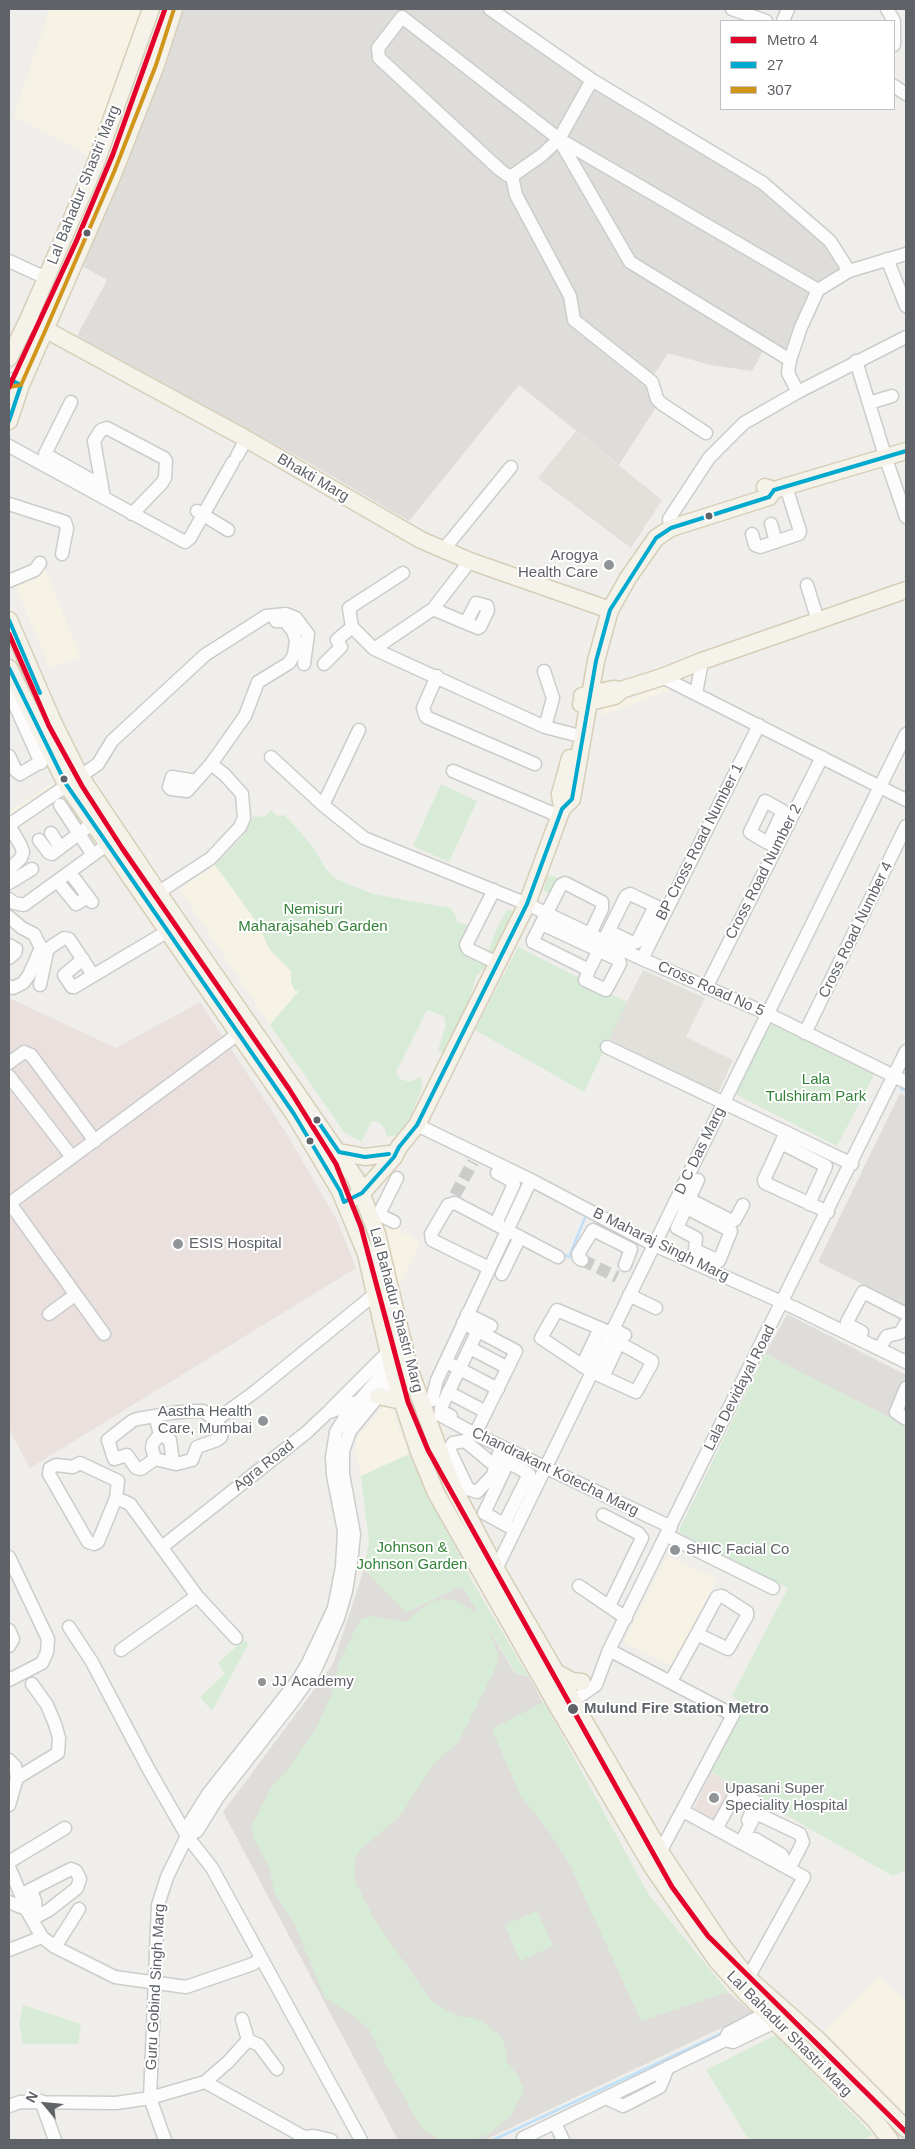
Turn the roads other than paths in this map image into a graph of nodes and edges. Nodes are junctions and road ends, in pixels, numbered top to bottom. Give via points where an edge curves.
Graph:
1 (151, 9) edge
2 (174, 9) edge
3 (490, 9) edge
4 (732, 9) edge
5 (887, 9) edge
6 (763, 20) edge
7 (893, 20) edge
8 (592, 80) junction
9 (895, 87) edge
10 (906, 94) edge
11 (559, 139) junction
12 (512, 176) junction
13 (906, 254) edge
14 (887, 259) junction
15 (9, 262) edge
16 (849, 271) junction
17 (46, 278) junction
18 (818, 290) junction
19 (56, 306) junction
20 (906, 306) edge
21 (28, 320) junction
22 (46, 329) junction
23 (906, 337) edge
24 (71, 343) junction
25 (39, 345) junction
26 (13, 346) edge
27 (9, 358) edge
28 (790, 360) junction
29 (856, 361) junction
30 (13, 384) edge
31 (798, 392) junction
32 (892, 396) dead end
33 (71, 402) dead end
34 (869, 403) junction
35 (9, 421) edge
36 (706, 433) dead end
37 (243, 438) junction
38 (906, 451) edge
39 (42, 452) dead end
40 (11, 453) edge
41 (886, 459) junction
42 (511, 467) dead end
43 (68, 488) dead end
44 (780, 489) junction
45 (103, 492) junction
46 (9, 504) edge
47 (132, 514) junction
48 (202, 516) junction
49 (906, 518) edge
50 (670, 524) junction
51 (771, 524) dead end
52 (228, 530) dead end
53 (752, 534) dead end
54 (776, 542) junction
55 (444, 549) junction
56 (62, 554) dead end
57 (470, 561) junction
58 (40, 563) dead end
59 (403, 573) dead end
60 (9, 581) edge
61 (807, 585) dead end
62 (906, 590) edge
63 (606, 608) junction
64 (433, 609) junction
65 (9, 620) edge
66 (818, 620) junction
67 (276, 621) dead end
68 (466, 623) dead end
69 (352, 626) junction
70 (374, 649) junction
71 (702, 661) junction
72 (304, 664) dead end
73 (324, 664) dead end
74 (544, 671) dead end
75 (10, 672) edge
76 (437, 676) junction
77 (662, 678) junction
78 (9, 692) edge
79 (696, 694) junction
80 (587, 698) junction
81 (759, 726) junction
82 (545, 727) junction
83 (360, 730) dead end
84 (576, 735) junction
85 (905, 743) edge
86 (9, 756) edge
87 (271, 757) dead end
88 (822, 757) junction
89 (46, 759) junction
90 (212, 764) junction
91 (534, 764) dead end
92 (453, 771) dead end
93 (70, 774) junction
94 (196, 781) dead end
95 (886, 786) junction
96 (904, 794) edge
97 (60, 805) dead end
98 (323, 805) junction
99 (561, 813) junction
100 (10, 822) edge
101 (93, 823) junction
102 (906, 826) edge
103 (51, 833) dead end
104 (79, 834) junction
105 (39, 840) dead end
106 (60, 847) junction
107 (110, 847) junction
108 (93, 855) junction
109 (32, 868) dead end
110 (9, 870) edge
111 (74, 878) junction
112 (9, 883) edge
113 (62, 887) junction
114 (494, 890) junction
115 (159, 892) junction
116 (47, 898) dead end
117 (9, 899) edge
118 (527, 904) junction
119 (661, 908) junction
120 (546, 914) junction
121 (9, 917) edge
122 (592, 930) junction
123 (168, 931) junction
124 (604, 941) junction
125 (9, 945) edge
126 (9, 958) edge
127 (82, 959) junction
128 (642, 959) junction
129 (497, 963) junction
130 (589, 970) junction
131 (94, 975) junction
132 (9, 986) edge
133 (40, 986) dead end
134 (706, 988) junction
135 (768, 1014) junction
136 (805, 1033) junction
137 (238, 1034) junction
138 (607, 1046) dead end
139 (906, 1052) edge
140 (9, 1063) edge
141 (9, 1076) edge
142 (900, 1079) edge
143 (724, 1102) junction
144 (417, 1125) junction
145 (783, 1137) junction
146 (95, 1141) junction
147 (394, 1150) junction
148 (339, 1152) junction
149 (72, 1157) junction
150 (474, 1159) junction
151 (852, 1164) junction
152 (382, 1170) junction
153 (397, 1178) junction
154 (531, 1180) junction
155 (698, 1180) dead end
156 (409, 1184) dead end
157 (360, 1188) junction
158 (455, 1195) dead end
159 (342, 1196) junction
160 (682, 1200) junction
161 (9, 1203) edge
162 (809, 1204) junction
163 (743, 1205) dead end
164 (828, 1212) junction
165 (498, 1219) junction
166 (394, 1222) dead end
167 (508, 1227) junction
168 (620, 1227) junction
169 (520, 1237) junction
170 (614, 1240) junction
171 (654, 1245) junction
172 (558, 1257) dead end
173 (582, 1260) dead end
174 (625, 1265) dead end
175 (489, 1268) junction
176 (502, 1274) dead end
177 (375, 1294) junction
178 (75, 1295) junction
179 (629, 1296) junction
180 (783, 1303) junction
181 (656, 1308) dead end
182 (50, 1314) dead end
183 (906, 1314) edge
184 (468, 1318) junction
185 (906, 1323) edge
186 (491, 1326) dead end
187 (478, 1330) junction
188 (104, 1334) dead end
189 (613, 1334) junction
190 (857, 1334) junction
191 (881, 1345) junction
192 (470, 1348) junction
193 (406, 1355) junction
194 (906, 1362) edge
195 (444, 1363) junction
196 (391, 1364) junction
197 (508, 1368) junction
198 (459, 1371) junction
199 (592, 1371) junction
200 (906, 1388) edge
201 (497, 1391) junction
202 (448, 1392) junction
203 (375, 1400) junction
204 (432, 1400) dead end
205 (402, 1401) junction
206 (359, 1402) junction
207 (486, 1412) junction
208 (327, 1413) junction
209 (440, 1415) dead end
210 (155, 1416) junction
211 (906, 1419) edge
212 (216, 1420) junction
213 (476, 1432) junction
214 (160, 1434) junction
215 (500, 1446) junction
216 (511, 1457) junction
217 (155, 1459) junction
218 (173, 1463) junction
219 (494, 1465) dead end
220 (546, 1467) junction
221 (116, 1498) junction
222 (346, 1513) junction
223 (603, 1515) dead end
224 (509, 1527) junction
225 (668, 1531) junction
226 (162, 1547) junction
227 (9, 1557) edge
228 (496, 1569) junction
229 (579, 1586) dead end
230 (773, 1588) dead end
231 (197, 1596) junction
232 (609, 1606) junction
233 (626, 1618) junction
234 (69, 1627) dead end
235 (9, 1630) edge
236 (697, 1634) dead end
237 (236, 1638) dead end
238 (9, 1646) edge
239 (121, 1650) dead end
240 (609, 1650) junction
241 (600, 1671) junction
242 (557, 1673) junction
243 (9, 1680) edge
244 (671, 1681) junction
245 (582, 1682) junction
246 (32, 1684) dead end
247 (571, 1696) junction
248 (557, 1706) junction
249 (9, 1760) edge
250 (17, 1778) junction
251 (9, 1805) edge
252 (683, 1811) junction
253 (65, 1828) dead end
254 (717, 1828) junction
255 (191, 1831) junction
256 (743, 1842) junction
257 (656, 1859) junction
258 (9, 1862) edge
259 (785, 1865) junction
260 (9, 1866) edge
261 (27, 1892) junction
262 (9, 1902) edge
263 (79, 1909) dead end
264 (33, 1913) junction
265 (42, 1936) junction
266 (55, 1947) junction
267 (9, 1950) edge
268 (261, 1958) junction
269 (748, 1978) junction
270 (154, 1983) junction
271 (771, 2017) junction
272 (242, 2019) dead end
273 (248, 2040) junction
274 (278, 2069) dead end
275 (205, 2082) junction
276 (150, 2098) junction
277 (41, 2101) junction
278 (9, 2106) edge
279 (555, 2123) junction
280 (906, 2129) edge
281 (521, 2139) edge
282 (55, 2140) edge
283 (165, 2140) edge
284 (331, 2140) edge
285 (361, 2140) edge
286 (563, 2140) edge
287 (890, 2140) edge

1 - 17 main road, Lal Bahadur Shastri Marg via 94,165
2 - 19 main road, Lal Bahadur Shastri Marg via 114,172
3 - 8 street
4 - 6 street
5 - 7 street
8 - 11 street
8 - 16 street via 763,183 830,240
9 - 10 street
11 - 12 street
11 - 12 street via 402,17 378,48 379,58 499,169
11 - 18 street
11 - 28 street via 630,262
12 - 36 street via 516,195 570,296 574,320 652,382 662,404
13 - 14 street
14 - 16 street
14 - 20 street
15 - 17 street
16 - 18 street
17 - 21 main road, Lal Bahadur Shastri Marg
18 - 28 street
19 - 22 main road, Lal Bahadur Shastri Marg
19 - 24 main road via 58,325
21 - 22 main road, Bhakti Marg
21 - 26 main road, Lal Bahadur Shastri Marg
22 - 24 main road, Bhakti Marg
22 - 25 main road, Lal Bahadur Shastri Marg
23 - 29 street
24 - 25 main road via 51,340
24 - 37 main road, Bhakti Marg
25 - 30 main road, Lal Bahadur Shastri Marg
26 - 27 main road, Lal Bahadur Shastri Marg
28 - 31 street via 788,373
29 - 31 street
29 - 34 street
30 - 35 main road, Lal Bahadur Shastri Marg
31 - 50 street via 744,423 714,453
32 - 34 street
33 - 45 street via 45,454
34 - 41 street
37 - 48 street
37 - 55 main road, Bhakti Marg via 421,540
38 - 41 main road
39 - 40 street
40 - 43 street
40 - 45 street
41 - 44 main road
41 - 49 street
42 - 55 street
44 - 50 main road via 769,497
44 - 54 street via 800,531 797,536
45 - 47 street
45 - 47 street via 94,441 107,428 166,461 165,478
46 - 56 street via 65,522 67,528
47 - 48 street via 185,542
48 - 52 street
50 - 63 main road via 642,551
51 - 54 street
53 - 54 street via 757,546
55 - 57 main road, Bhakti Marg
57 - 63 main road, Bhakti Marg
57 - 64 street
58 - 60 street via 35,570
59 - 69 street via 351,605
61 - 66 street
62 - 66 main road
63 - 80 main road
64 - 68 street
64 - 70 street
65 - 93 main road, Lal Bahadur Shastri Marg via 54,724
66 - 71 main road
67 - 90 street via 285,621 293,632 296,640 294,655 289,664 258,682 244,716
69 - 70 street
69 - 73 street via 337,640 340,647
70 - 76 street
71 - 77 main road
71 - 79 street
72 - 93 street via 308,634 296,618 286,614 266,616 205,655 132,720 112,741 98,764
74 - 82 street via 553,698
75 - 89 main road, Lal Bahadur Shastri Marg
76 - 82 street
76 - 91 street via 423,708 426,717
77 - 79 street
77 - 80 main road
78 - 89 street
79 - 81 street
80 - 84 main road
80 - 99 main road via 572,799
81 - 88 street
81 - 119 street, BP Cross Road Number 1
82 - 84 street
83 - 98 street
84 - 99 main road via 560,794
85 - 95 street, D C Das Marg
86 - 89 street via 20,774
87 - 98 street, Cross Road No 5
88 - 95 street
88 - 134 street, Cross Road Number 2 via 772,845
89 - 93 main road, Lal Bahadur Shastri Marg
90 - 94 street
90 - 115 street via 242,794 244,818 240,827 211,858
92 - 99 street
93 - 100 street
93 - 101 main road, Lal Bahadur Shastri Marg
93 - 115 main road, Lal Bahadur Shastri Marg
95 - 96 street
95 - 135 street, D C Das Marg
97 - 104 street
98 - 114 street, Cross Road No 5 via 364,838
99 - 118 main road
100 - 110 street via 23,852
101 - 104 street
101 - 107 main road, Lal Bahadur Shastri Marg
102 - 136 street, Cross Road Number 4
103 - 106 street
104 - 106 street
104 - 108 street
105 - 106 street via 50,854
107 - 108 street
107 - 111 street
107 - 123 main road, Lal Bahadur Shastri Marg
108 - 117 street via 24,905
109 - 112 street
111 - 113 street
111 - 113 street via 90,900 76,904
113 - 116 street
114 - 118 street, Cross Road No 5
114 - 129 street via 466,945
115 - 148 main road, Lal Bahadur Shastri Marg
118 - 120 street, Cross Road No 5
118 - 129 main road
119 - 124 street via 637,942
119 - 124 street via 628,894
119 - 128 street, BP Cross Road Number 1
120 - 122 street, Cross Road No 5
120 - 122 street via 565,883 602,902
120 - 124 street
120 - 130 street via 533,943
121 - 132 street via 34,934 41,948 29,976 13,988
122 - 124 street, Cross Road No 5
123 - 131 street
123 - 137 main road, Lal Bahadur Shastri Marg
124 - 128 street, Cross Road No 5
124 - 130 street
124 - 130 street via 621,962 608,989 585,980
125 - 126 street via 16,949
127 - 131 street
127 - 131 street via 64,975 71,986
127 - 133 street via 64,938 49,948
128 - 134 street, Cross Road No 5
129 - 144 main road
134 - 135 street, Cross Road No 5
135 - 136 street, Cross Road No 5
135 - 143 street, D C Das Marg
136 - 142 street, Cross Road No 5
137 - 146 street
137 - 159 main road, Lal Bahadur Shastri Marg via 294,1114
138 - 143 street
139 - 142 street, Lala Devidayal Road
140 - 146 street via 24,1052 31,1055
141 - 149 street
142 - 151 street, Lala Devidayal Road
143 - 145 street
143 - 160 street, D C Das Marg
144 - 147 main road
144 - 150 street, B Maharaj Singh Marg
145 - 151 street
145 - 162 street via 826,1166
145 - 162 street via 765,1183
146 - 149 street
147 - 148 main road via 365,1157
147 - 152 main road via 394,1156
147 - 157 main road
148 - 157 main road, Lal Bahadur Shastri Marg
149 - 161 street
150 - 154 street, B Maharaj Singh Marg
150 - 165 street via 514,1184
151 - 164 street, Lala Devidayal Road
152 - 153 street
152 - 157 main road
153 - 156 street
153 - 166 street via 380,1212
154 - 167 street
154 - 168 street, B Maharaj Singh Marg
155 - 160 street
157 - 159 main road
157 - 193 main road, Lal Bahadur Shastri Marg via 377,1234
158 - 165 street
159 - 177 main road, Lal Bahadur Shastri Marg via 366,1254
160 - 160 street via 731,1231 719,1260 695,1250 696,1238 677,1228
160 - 163 street via 732,1221
160 - 171 street, D C Das Marg
161 - 178 street
162 - 164 street
164 - 180 street, Lala Devidayal Road
165 - 167 street
167 - 169 street
167 - 175 street
167 - 175 street via 451,1203 431,1234 432,1240
168 - 170 street
168 - 171 street, B Maharaj Singh Marg
169 - 172 street
169 - 176 street
170 - 173 street via 591,1231 578,1254
170 - 174 street via 631,1249
171 - 179 street, D C Das Marg
171 - 180 street, B Maharaj Singh Marg
175 - 184 street via 483,1292
177 - 196 main road, Lal Bahadur Shastri Marg
177 - 212 street
178 - 182 street
178 - 188 street
179 - 181 street
179 - 189 street, D C Das Marg
180 - 190 street, B Maharaj Singh Marg
180 - 225 street, Lala Devidayal Road
183 - 190 street via 863,1292 847,1321
184 - 186 street
184 - 187 street
184 - 195 street
185 - 191 street via 901,1332 887,1336
187 - 192 street
187 - 197 street via 515,1349
189 - 199 street, D C Das Marg
189 - 199 street via 650,1358 652,1363 636,1392
189 - 199 street via 557,1310 542,1335 543,1340
190 - 191 street, B Maharaj Singh Marg
191 - 194 street, B Maharaj Singh Marg
192 - 197 street
192 - 198 street
193 - 196 street, Guru Gobind Singh Marg
193 - 228 main road, Lal Bahadur Shastri Marg via 452,1485
195 - 198 street
195 - 204 street
196 - 203 street, Guru Gobind Singh Marg
196 - 205 main road, Lal Bahadur Shastri Marg
196 - 206 street, Guru Gobind Singh Marg
196 - 208 street
197 - 201 street
198 - 201 street
198 - 202 street
199 - 220 street, D C Das Marg
200 - 211 street via 896,1409
201 - 207 street
202 - 207 street
202 - 213 street via 441,1411
203 - 205 main road
203 - 206 street, Agra Road
203 - 222 street, Guru Gobind Singh Marg via 350,1431 343,1451
205 - 248 main road, Lal Bahadur Shastri Marg via 436,1492
206 - 208 street, Agra Road
206 - 222 street, Guru Gobind Singh Marg via 336,1432 332,1457 333,1475
207 - 213 street
208 - 226 street, Agra Road
209 - 213 street, Chandrakant Kotecha Marg
210 - 212 street via 203,1411
210 - 214 street
210 - 217 street via 132,1421 107,1442 114,1460 128,1455 138,1469
212 - 218 street via 222,1431 221,1437 197,1447 192,1460
213 - 215 street, Chandrakant Kotecha Marg
214 - 217 street via 153,1443
214 - 218 street via 170,1440
215 - 216 street, Chandrakant Kotecha Marg
215 - 219 street
216 - 220 street, Chandrakant Kotecha Marg
216 - 224 street via 529,1474
216 - 224 street via 484,1511
217 - 218 street
220 - 224 street, D C Das Marg
220 - 225 street, Chandrakant Kotecha Marg
221 - 221 street via 98,1542 90,1543 48,1474 50,1468 56,1465 73,1467 80,1463 117,1480
221 - 226 street via 130,1504
222 - 255 street, Guru Gobind Singh Marg via 354,1534 350,1572 338,1618 315,1670 294,1701 213,1796
223 - 232 street via 638,1532 642,1538
224 - 228 street, D C Das Marg
225 - 230 street, Chandrakant Kotecha Marg
225 - 233 street, Lala Devidayal Road
226 - 231 street
227 - 243 street via 48,1639 42,1663
228 - 242 main road, Lal Bahadur Shastri Marg
229 - 232 street
231 - 237 street
231 - 239 street
232 - 233 street
233 - 240 street, Lala Devidayal Road
234 - 255 street via 92,1662 149,1770
235 - 238 street via 13,1639
236 - 244 street
240 - 241 street, Lala Devidayal Road
240 - 244 street
241 - 245 street
241 - 247 street, Lala Devidayal Road via 596,1685
242 - 245 main road
242 - 247 main road, Lal Bahadur Shastri Marg
244 - 252 street via 733,1715
245 - 247 street
246 - 250 street via 47,1705 55,1724 60,1738 58,1752
247 - 248 street, Lala Devidayal Road
247 - 257 main road, Lal Bahadur Shastri Marg
248 - 257 main road, Lal Bahadur Shastri Marg
249 - 250 street via 15,1766
250 - 251 street
252 - 254 street
252 - 257 street
253 - 258 street
254 - 256 street
254 - 256 street via 736,1792 755,1800
255 - 268 street
255 - 270 street, Guru Gobind Singh Marg via 167,1877 158,1905
256 - 259 street
256 - 259 street via 758,1814 800,1834 803,1839
257 - 269 main road, Lal Bahadur Shastri Marg
257 - 271 main road, Lal Bahadur Shastri Marg via 717,1961
259 - 269 street via 804,1877
260 - 261 street
261 - 264 street
261 - 264 street via 71,1869 76,1871 80,1882 56,1905
262 - 264 street
263 - 266 street
264 - 265 street
265 - 266 street
265 - 267 street
266 - 270 street via 104,1973
268 - 270 street via 253,1964 192,1986
268 - 285 street
269 - 280 main road, Lal Bahadur Shastri Marg via 816,2038
270 - 276 street, Guru Gobind Singh Marg
271 - 279 street via 734,2042 725,2040
271 - 287 main road, Lal Bahadur Shastri Marg via 874,2119
272 - 273 street
273 - 274 street via 259,2045
273 - 275 street
275 - 276 street
275 - 284 street via 304,2137
276 - 277 street via 116,2102
276 - 283 street, Guru Gobind Singh Marg
277 - 278 street
277 - 282 street
279 - 281 street
279 - 286 street

